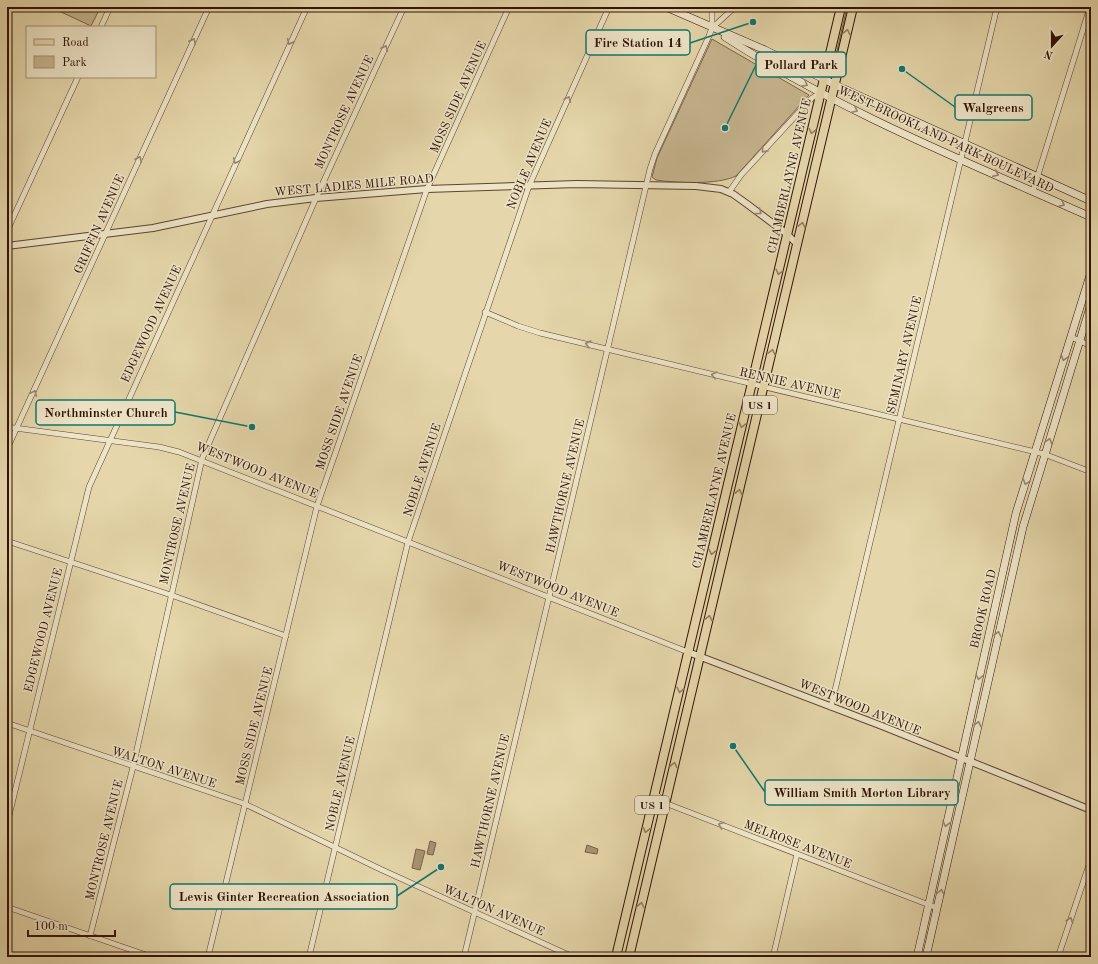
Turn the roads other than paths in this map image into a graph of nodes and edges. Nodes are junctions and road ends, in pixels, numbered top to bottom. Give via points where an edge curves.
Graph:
1 (9, 7) edge
2 (110, 7) edge
3 (209, 7) edge
4 (307, 7) edge
5 (404, 7) edge
6 (509, 7) edge
7 (609, 7) edge
8 (666, 7) edge
9 (712, 7) edge
10 (735, 7) edge
11 (841, 7) edge
12 (853, 7) edge
13 (997, 7) edge
14 (1090, 7) edge
15 (7, 10) edge
16 (101, 26) edge
17 (712, 28) junction
18 (78, 78) edge
19 (824, 78) junction
20 (835, 84) junction
21 (820, 93) junction
22 (832, 98) junction
23 (964, 142) junction
24 (960, 158) junction
25 (1037, 176) junction
26 (647, 184) junction
27 (529, 186) junction
28 (427, 189) junction
29 (1032, 191) junction
30 (729, 192) junction
31 (316, 198) junction
32 (1091, 201) edge
33 (211, 215) junction
34 (1091, 217) edge
35 (7, 231) edge
36 (787, 234) junction
37 (104, 236) junction
38 (797, 244) junction
39 (7, 246) edge
40 (1091, 272) edge
41 (1091, 304) edge
42 (485, 312) junction
43 (1071, 337) junction
44 (1080, 341) junction
45 (1091, 346) edge
46 (607, 349) junction
47 (752, 385) junction
48 (764, 387) junction
49 (899, 419) junction
50 (7, 427) edge
51 (17, 428) junction
52 (109, 440) junction
53 (7, 449) edge
54 (1035, 453) junction
55 (1044, 454) junction
56 (202, 459) junction
57 (1091, 472) edge
58 (317, 506) junction
59 (7, 541) edge
60 (408, 542) junction
61 (70, 562) junction
62 (171, 595) junction
63 (549, 597) junction
64 (286, 636) junction
65 (688, 652) junction
66 (700, 656) junction
67 (831, 707) junction
68 (7, 723) edge
69 (29, 731) junction
70 (961, 759) junction
71 (970, 762) junction
72 (133, 768) junction
73 (655, 793) junction
74 (665, 803) junction
75 (245, 804) junction
76 (1091, 810) edge
77 (7, 824) edge
78 (335, 848) junction
79 (797, 854) junction
80 (1091, 859) edge
81 (928, 905) junction
82 (7, 907) edge
83 (937, 908) junction
84 (474, 912) junction
85 (90, 936) junction
86 (152, 957) edge
87 (208, 957) edge
88 (309, 957) edge
89 (464, 957) edge
90 (573, 957) edge
91 (616, 957) edge
92 (629, 957) edge
93 (772, 957) edge
94 (917, 957) edge
95 (926, 957) edge
96 (1058, 957) edge

1 - 15 street
2 - 16 street
37 -> 3 street, GRIFFIN AVENUE
4 -> 33 street, EDGEWOOD AVENUE
31 -> 5 street, MONTROSE AVENUE
6 - 28 street, MOSS SIDE AVENUE
27 -> 7 street, NOBLE AVENUE
8 - 17 main road, WEST BROOKLAND PARK BOULEVARD
9 - 17 street, HAWTHORNE AVENUE
10 - 17 street, HAWTHORNE AVENUE
11 - 19 main road, CHAMBERLAYNE AVENUE / US 1
20 -> 12 main road, CHAMBERLAYNE AVENUE / US 1
13 - 23 street, SEMINARY AVENUE
14 - 25 street
17 - 19 main road, WEST BROOKLAND PARK BOULEVARD
17 -> 21 main road, WEST BROOKLAND PARK BOULEVARD via 759,59
17 - 26 street, HAWTHORNE AVENUE via 655,154
18 - 35 street
19 - 20 main road, WEST BROOKLAND PARK BOULEVARD
19 - 21 main road, CHAMBERLAYNE AVENUE / US 1
20 - 22 main road, CHAMBERLAYNE AVENUE / US 1
20 - 23 main road, WEST BROOKLAND PARK BOULEVARD
21 - 22 main road, WEST BROOKLAND PARK BOULEVARD
21 -> 30 street via 812,98
21 -> 36 main road, CHAMBERLAYNE AVENUE / US 1
22 -> 24 main road, WEST BROOKLAND PARK BOULEVARD
38 -> 22 main road, CHAMBERLAYNE AVENUE / US 1
23 - 24 street, SEMINARY AVENUE
23 - 25 main road, WEST BROOKLAND PARK BOULEVARD
24 -> 29 main road, WEST BROOKLAND PARK BOULEVARD
24 - 49 street, SEMINARY AVENUE
25 - 29 street
25 - 32 main road, WEST BROOKLAND PARK BOULEVARD
26 - 27 street, WEST LADIES MILE ROAD
26 - 30 street, WEST LADIES MILE ROAD via 704,186
26 - 46 street, HAWTHORNE AVENUE
27 - 28 street, WEST LADIES MILE ROAD
27 - 42 street, NOBLE AVENUE
28 - 31 street, WEST LADIES MILE ROAD
28 - 58 street, MOSS SIDE AVENUE
29 -> 34 main road, WEST BROOKLAND PARK BOULEVARD
30 -> 36 street, WEST LADIES MILE ROAD
31 - 33 street, WEST LADIES MILE ROAD
31 - 56 street, MONTROSE AVENUE
33 - 37 street, WEST LADIES MILE ROAD
33 - 52 street, EDGEWOOD AVENUE
36 - 38 street, WEST LADIES MILE ROAD
36 -> 47 main road, CHAMBERLAYNE AVENUE / US 1
37 - 39 street, WEST LADIES MILE ROAD
51 -> 37 street, GRIFFIN AVENUE
48 -> 38 main road, CHAMBERLAYNE AVENUE / US 1
40 - 43 main road, BROOK ROAD
41 - 44 main road, BROOK ROAD
46 -> 42 street, RENNIE AVENUE via 523,328
42 - 60 street, NOBLE AVENUE
43 - 44 street
43 -> 54 main road, BROOK ROAD
44 - 45 street
55 -> 44 main road, BROOK ROAD
47 -> 46 street, RENNIE AVENUE
46 - 63 street, HAWTHORNE AVENUE
47 - 48 street, RENNIE AVENUE
47 -> 65 main road, CHAMBERLAYNE AVENUE / US 1
48 - 49 street, RENNIE AVENUE
66 -> 48 main road, CHAMBERLAYNE AVENUE / US 1
49 - 54 street, RENNIE AVENUE
49 - 67 street, SEMINARY AVENUE
50 - 51 street, WESTWOOD AVENUE
51 - 52 street, WESTWOOD AVENUE
51 - 53 street, GRIFFIN AVENUE
52 - 56 street, WESTWOOD AVENUE via 159,447
52 - 61 street, EDGEWOOD AVENUE via 89,487
54 - 55 street, RENNIE AVENUE
54 -> 70 main road, BROOK ROAD via 1014,524
55 - 57 street, RENNIE AVENUE
71 -> 55 main road, BROOK ROAD via 1023,527
56 - 58 street, WESTWOOD AVENUE
56 - 62 street, MONTROSE AVENUE
58 - 60 street, WESTWOOD AVENUE
58 - 64 street, MOSS SIDE AVENUE
59 - 61 street
60 - 63 street, WESTWOOD AVENUE
60 - 78 street, NOBLE AVENUE
61 - 62 street
61 - 69 street, EDGEWOOD AVENUE
62 - 64 street
62 - 72 street, MONTROSE AVENUE
63 - 65 street, WESTWOOD AVENUE
63 - 84 street, HAWTHORNE AVENUE
64 - 75 street, MOSS SIDE AVENUE
65 - 66 street, WESTWOOD AVENUE
65 -> 73 main road, CHAMBERLAYNE AVENUE / US 1
66 - 67 street, WESTWOOD AVENUE
74 -> 66 main road, CHAMBERLAYNE AVENUE / US 1
67 - 70 street, WESTWOOD AVENUE
68 - 69 street, WALTON AVENUE
69 - 72 street, WALTON AVENUE
69 - 77 street, EDGEWOOD AVENUE
70 - 71 street, WESTWOOD AVENUE
70 -> 81 main road, BROOK ROAD
71 - 76 street, WESTWOOD AVENUE
83 -> 71 main road, BROOK ROAD
72 - 75 street, WALTON AVENUE
72 - 85 street, MONTROSE AVENUE
73 - 74 street, MELROSE AVENUE
73 -> 91 main road, CHAMBERLAYNE AVENUE / US 1
79 -> 74 street, MELROSE AVENUE
92 -> 74 main road, CHAMBERLAYNE AVENUE / US 1
75 - 78 street, WALTON AVENUE
75 - 87 street, MOSS SIDE AVENUE
78 - 84 street, WALTON AVENUE
78 - 88 street, NOBLE AVENUE
79 - 81 street, MELROSE AVENUE
79 - 93 street
96 -> 80 street
81 - 83 street, MELROSE AVENUE
81 - 94 main road, BROOK ROAD
82 - 85 street
83 - 95 main road, BROOK ROAD
84 - 89 street, HAWTHORNE AVENUE
84 - 90 street, WALTON AVENUE
85 - 86 street

